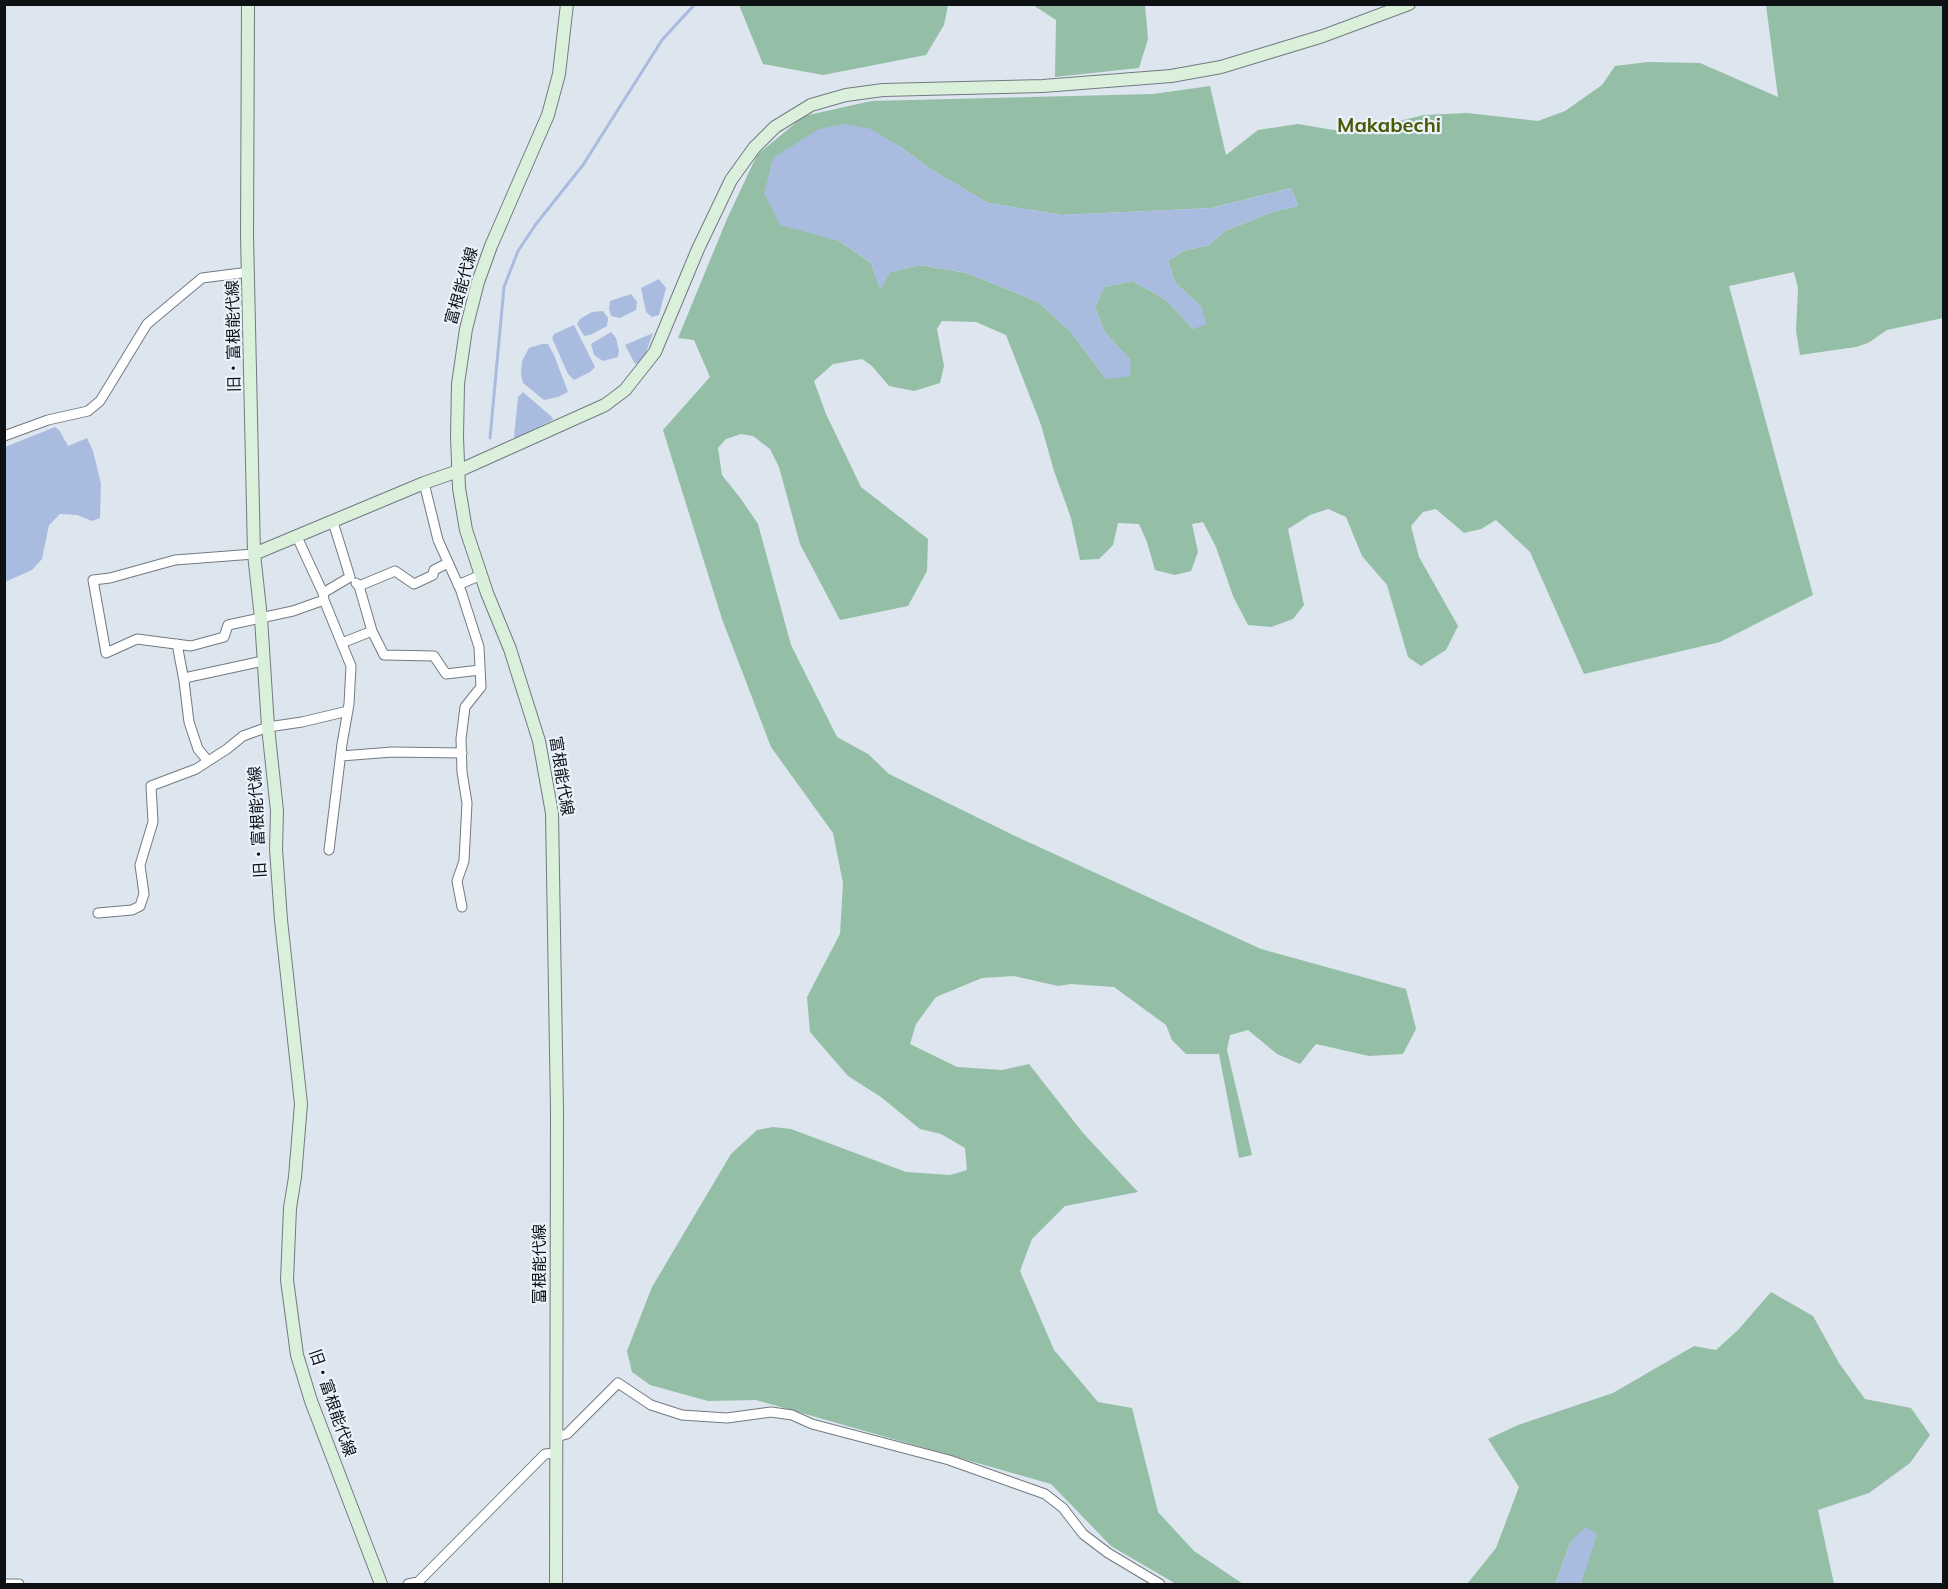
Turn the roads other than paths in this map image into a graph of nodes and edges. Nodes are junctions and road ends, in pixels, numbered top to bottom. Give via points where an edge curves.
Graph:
1 (248, 4) edge
2 (567, 4) edge
3 (1409, 4) edge
4 (249, 272) junction
5 (4, 436) edge
6 (458, 471) junction
7 (424, 483) junction
8 (333, 522) junction
9 (297, 537) junction
10 (254, 554) junction
11 (448, 563) junction
12 (481, 575) junction
13 (350, 577) junction
14 (458, 585) junction
15 (359, 586) junction
16 (324, 597) junction
17 (261, 618) junction
18 (372, 631) junction
19 (342, 643) junction
20 (177, 644) junction
21 (263, 661) junction
22 (480, 670) junction
23 (184, 681) junction
24 (348, 711) junction
25 (268, 727) junction
26 (462, 753) junction
27 (340, 756) junction
28 (208, 761) junction
29 (329, 850) dead end
30 (462, 907) dead end
31 (98, 913) dead end
32 (556, 1437) junction
33 (556, 1453) junction
34 (4, 1584) edge
35 (19, 1584) edge
36 (381, 1584) edge
37 (408, 1584) edge
38 (556, 1584) edge
39 (1160, 1584) edge

1 - 4 street, 旧・富根能代線
2 - 6 street, 富根能代線 via 559,74 548,115 491,246 466,329 458,384
3 - 6 street via 1323,36 1211,69 1043,86 883,90 811,105 775,127 731,180 655,352 625,390 605,405
4 - 5 street via 202,278 147,324 100,401 88,411
4 - 10 street, 旧・富根能代線
6 - 7 street
6 - 12 street, 富根能代線 via 466,530
7 - 8 street
7 - 11 street
8 - 9 street
8 - 13 street
9 - 10 street
9 - 16 street
10 - 17 street, 旧・富根能代線
10 - 20 street via 175,560 93,580 106,653 137,639
11 - 14 street
11 - 15 street via 414,584 396,572
12 - 14 street
12 - 32 street, 富根能代線 via 539,741 552,813 557,1111
13 - 15 street
13 - 16 street
14 - 22 street via 479,647
15 - 18 street
16 - 17 street via 293,611
16 - 19 street
17 - 20 street via 228,625 224,637 191,646
17 - 21 street, 旧・富根能代線
18 - 19 street
18 - 22 street via 384,656 434,656 446,674
19 - 24 street via 351,666
20 - 23 street
21 - 23 street
21 - 25 street, 旧・富根能代線
22 - 26 street via 481,687 465,707
23 - 28 street via 189,722 198,749
24 - 25 street
24 - 27 street
25 - 28 street via 243,736
25 - 36 street, 旧・富根能代線 via 277,811 281,920 301,1104 290,1208 289,1306 297,1355 311,1401
26 - 27 street
26 - 30 street via 467,803 464,861 457,881
27 - 29 street
28 - 31 street via 151,786 153,822 140,865 144,894 140,906
32 - 33 street, 富根能代線
32 - 39 street via 567,1434 618,1383 651,1405 682,1415 792,1415 812,1424 950,1461 1045,1494 1063,1508 1083,1534
33 - 37 street via 545,1454 418,1582
33 - 38 street, 富根能代線
34 - 35 street

